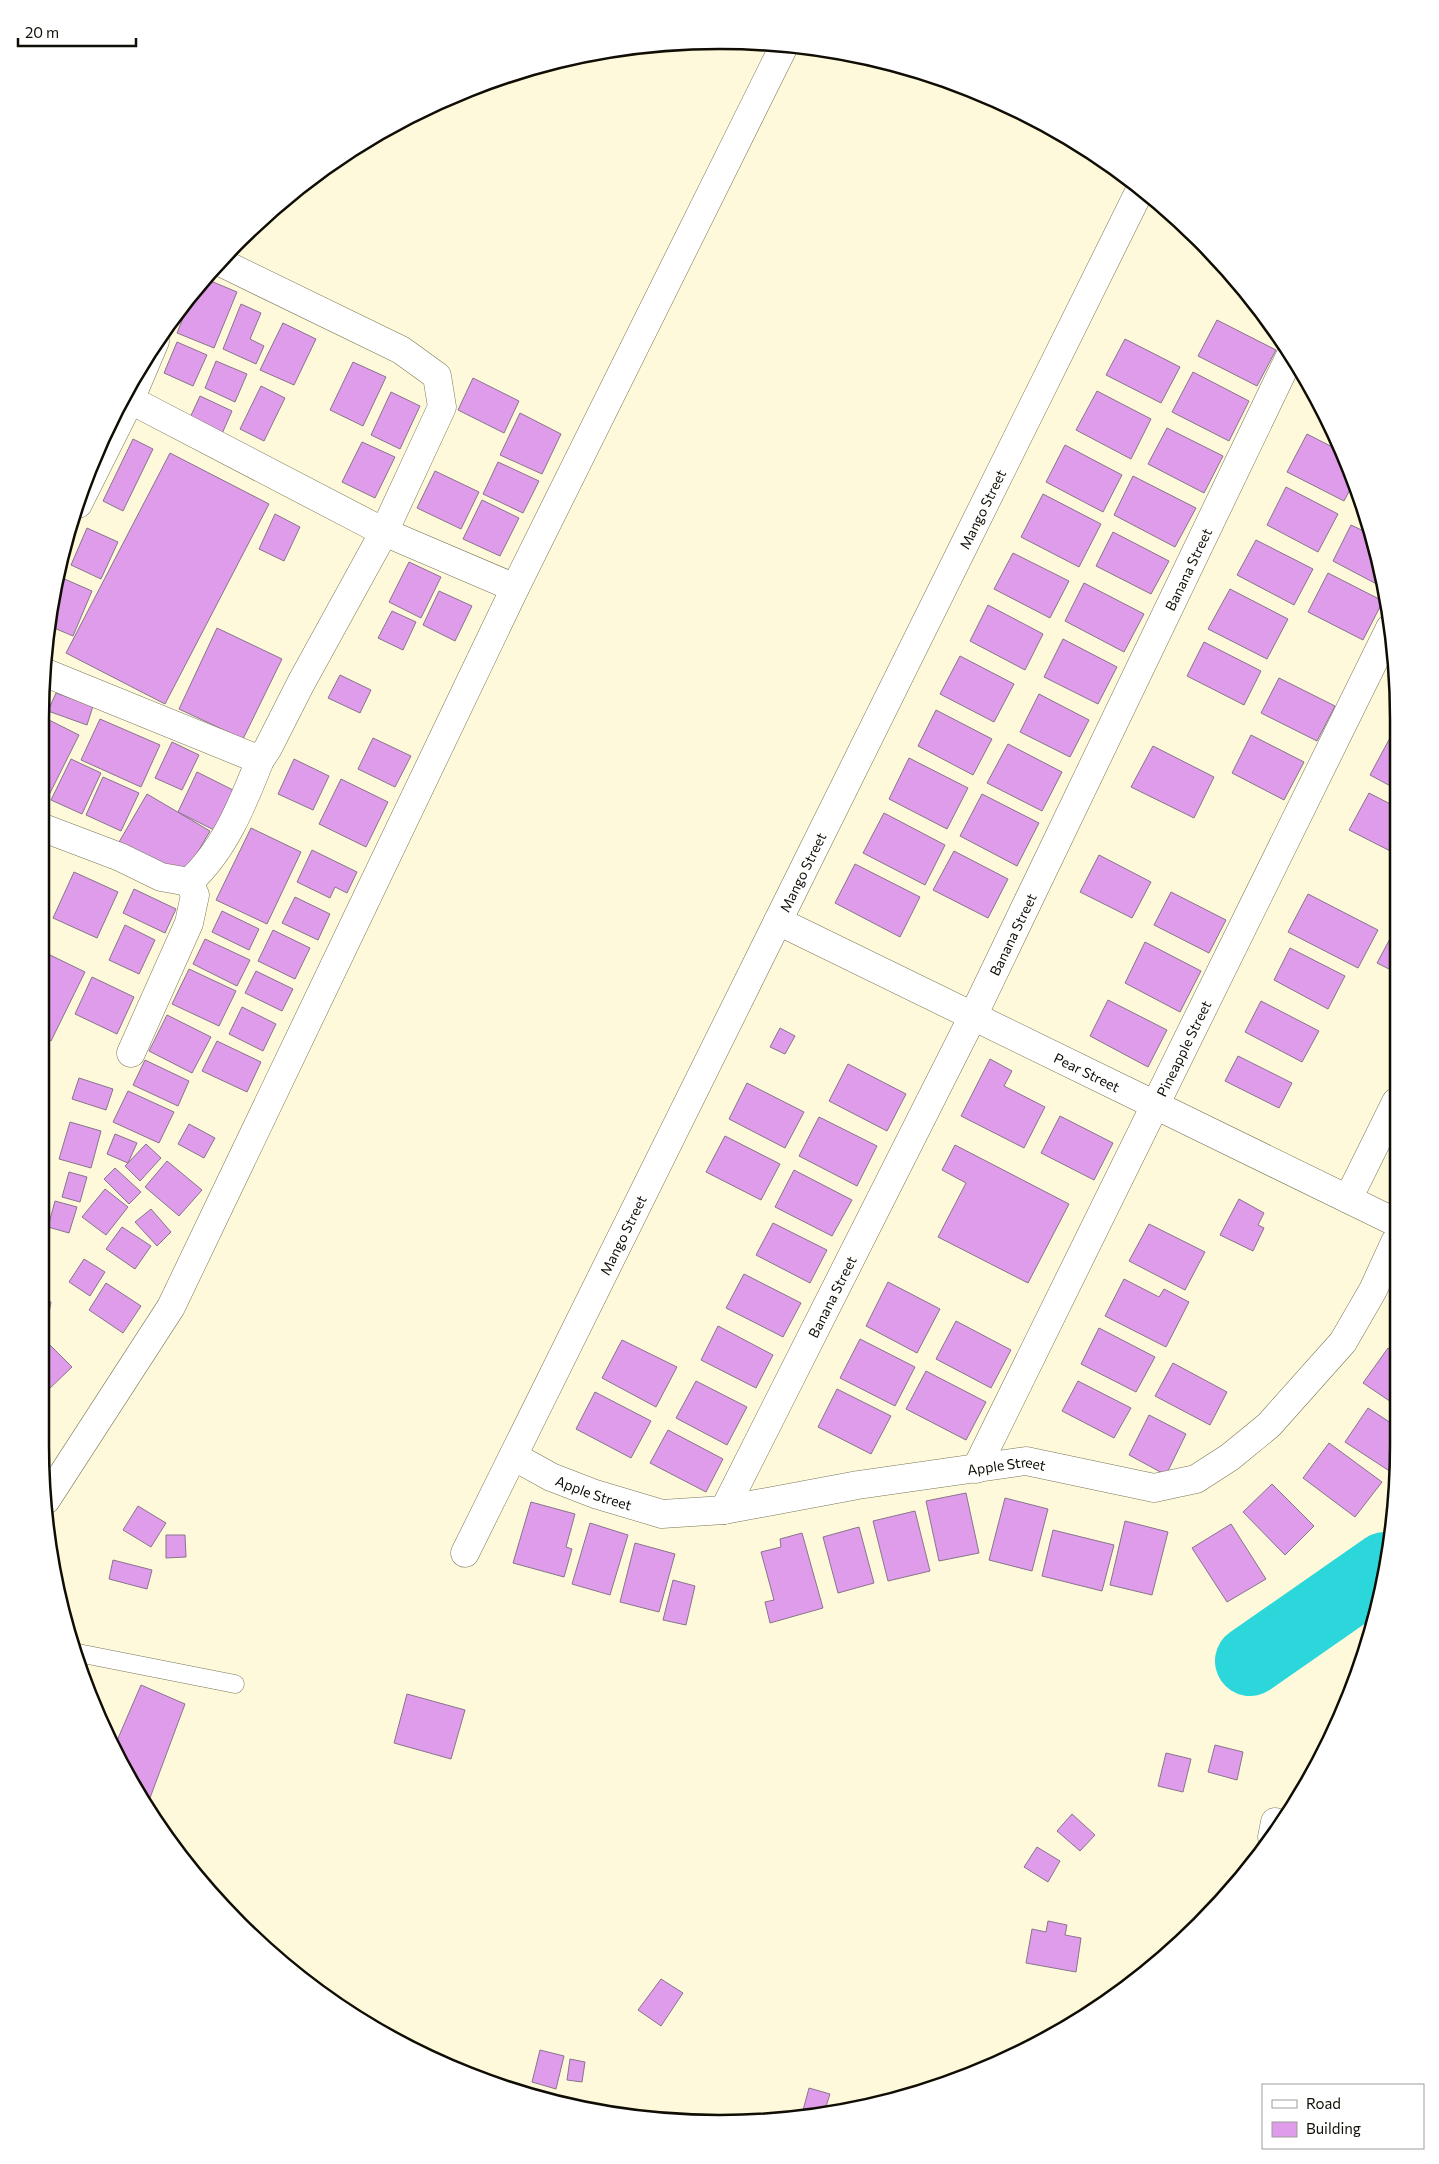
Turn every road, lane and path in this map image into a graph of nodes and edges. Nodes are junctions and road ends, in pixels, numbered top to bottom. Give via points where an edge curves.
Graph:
1 (781, 52) edge
2 (1138, 195) edge
3 (226, 265) edge
4 (1287, 363) edge
5 (130, 400) edge
6 (384, 532) junction
7 (515, 588) junction
8 (1385, 637) edge
9 (50, 675) edge
10 (260, 760) junction
11 (49, 830) edge
12 (189, 882) junction
13 (778, 922) junction
14 (973, 1016) junction
15 (131, 1053) dead end
16 (1156, 1106) junction
17 (1390, 1114) edge
18 (1348, 1199) junction
19 (1390, 1220) edge
20 (1390, 1253) edge
21 (513, 1456) junction
22 (976, 1469) junction
23 (50, 1493) edge
24 (724, 1510) junction
25 (465, 1553) dead end
26 (82, 1654) edge
27 (235, 1684) dead end

1 - 7 street
2 - 13 street, Mango Street
3 - 6 street via 401,350 437,376 442,408
4 - 14 street, Banana Street
5 - 6 street
6 - 7 street
6 - 10 street
7 - 23 street via 171,1307
8 - 16 street, Pineapple Street
9 - 10 street
10 - 12 street via 218,850
11 - 12 street via 120,857 161,877
12 - 15 street via 195,895 189,923
13 - 14 street, Pear Street
13 - 21 street, Mango Street
14 - 16 street, Pear Street
14 - 24 street, Banana Street
16 - 18 street, Pear Street
16 - 22 street, Pineapple Street
17 - 18 street
18 - 19 street, Pear Street
20 - 22 street, Apple Street via 1343,1342 1269,1425 1196,1480 1154,1488 1026,1461
21 - 24 street, Apple Street via 551,1477 662,1514
21 - 25 street, Mango Street
22 - 24 street, Apple Street via 858,1485
26 - 27 lane

